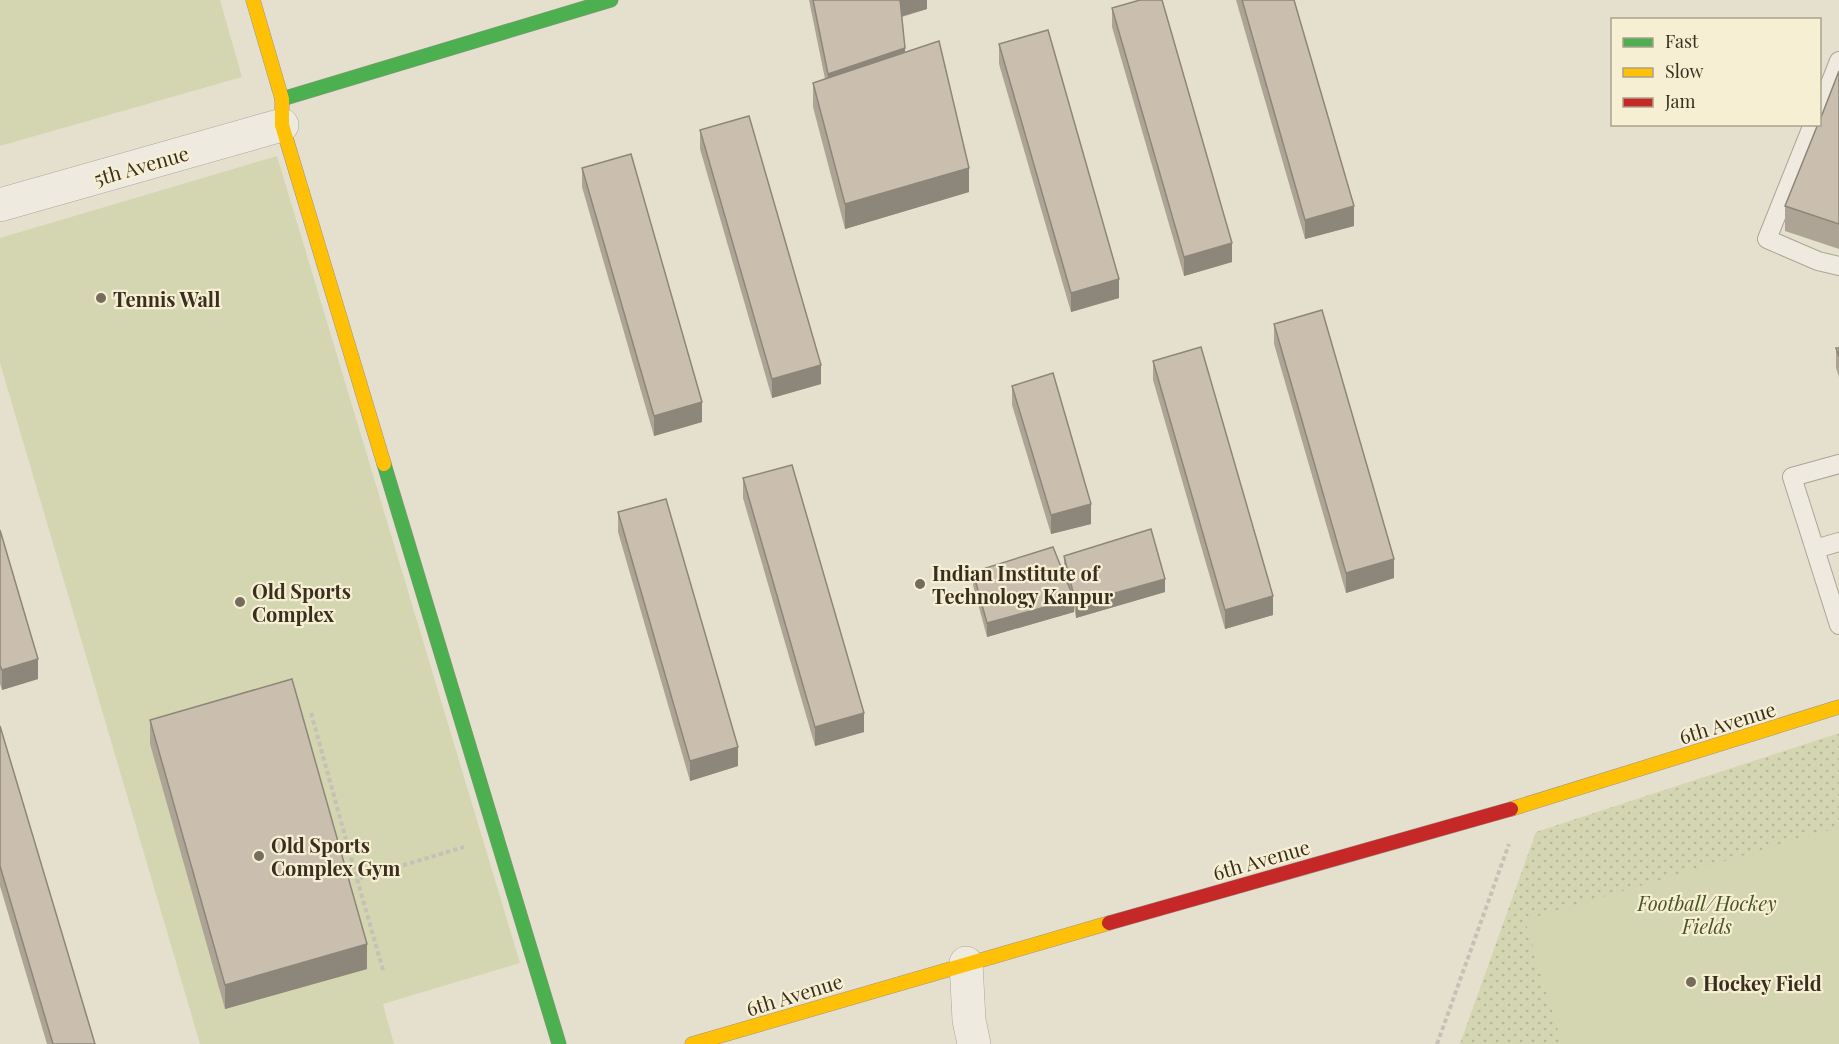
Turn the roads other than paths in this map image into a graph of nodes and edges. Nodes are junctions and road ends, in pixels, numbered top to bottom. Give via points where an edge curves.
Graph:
1 (610, 0) edge
2 (256, 1) edge
3 (1839, 61) edge
4 (1821, 106) edge
5 (282, 112) junction
6 (1812, 126) edge
7 (0, 205) edge
8 (1839, 266) edge
9 (1839, 464) edge
10 (1839, 542) edge
11 (1815, 549) junction
12 (1839, 625) edge
13 (1839, 707) edge
14 (966, 963) junction
15 (559, 1044) edge
16 (693, 1044) edge
17 (974, 1044) edge

1 - 5 street
2 - 5 street
3 - 4 lane
5 - 7 street, 5th Avenue
5 - 15 street
6 - 8 lane via 1767,239
9 - 11 lane via 1792,477
10 - 11 lane
11 - 12 lane
13 - 14 street, 6th Avenue via 1524,805
14 - 16 street, 6th Avenue
14 - 17 street

